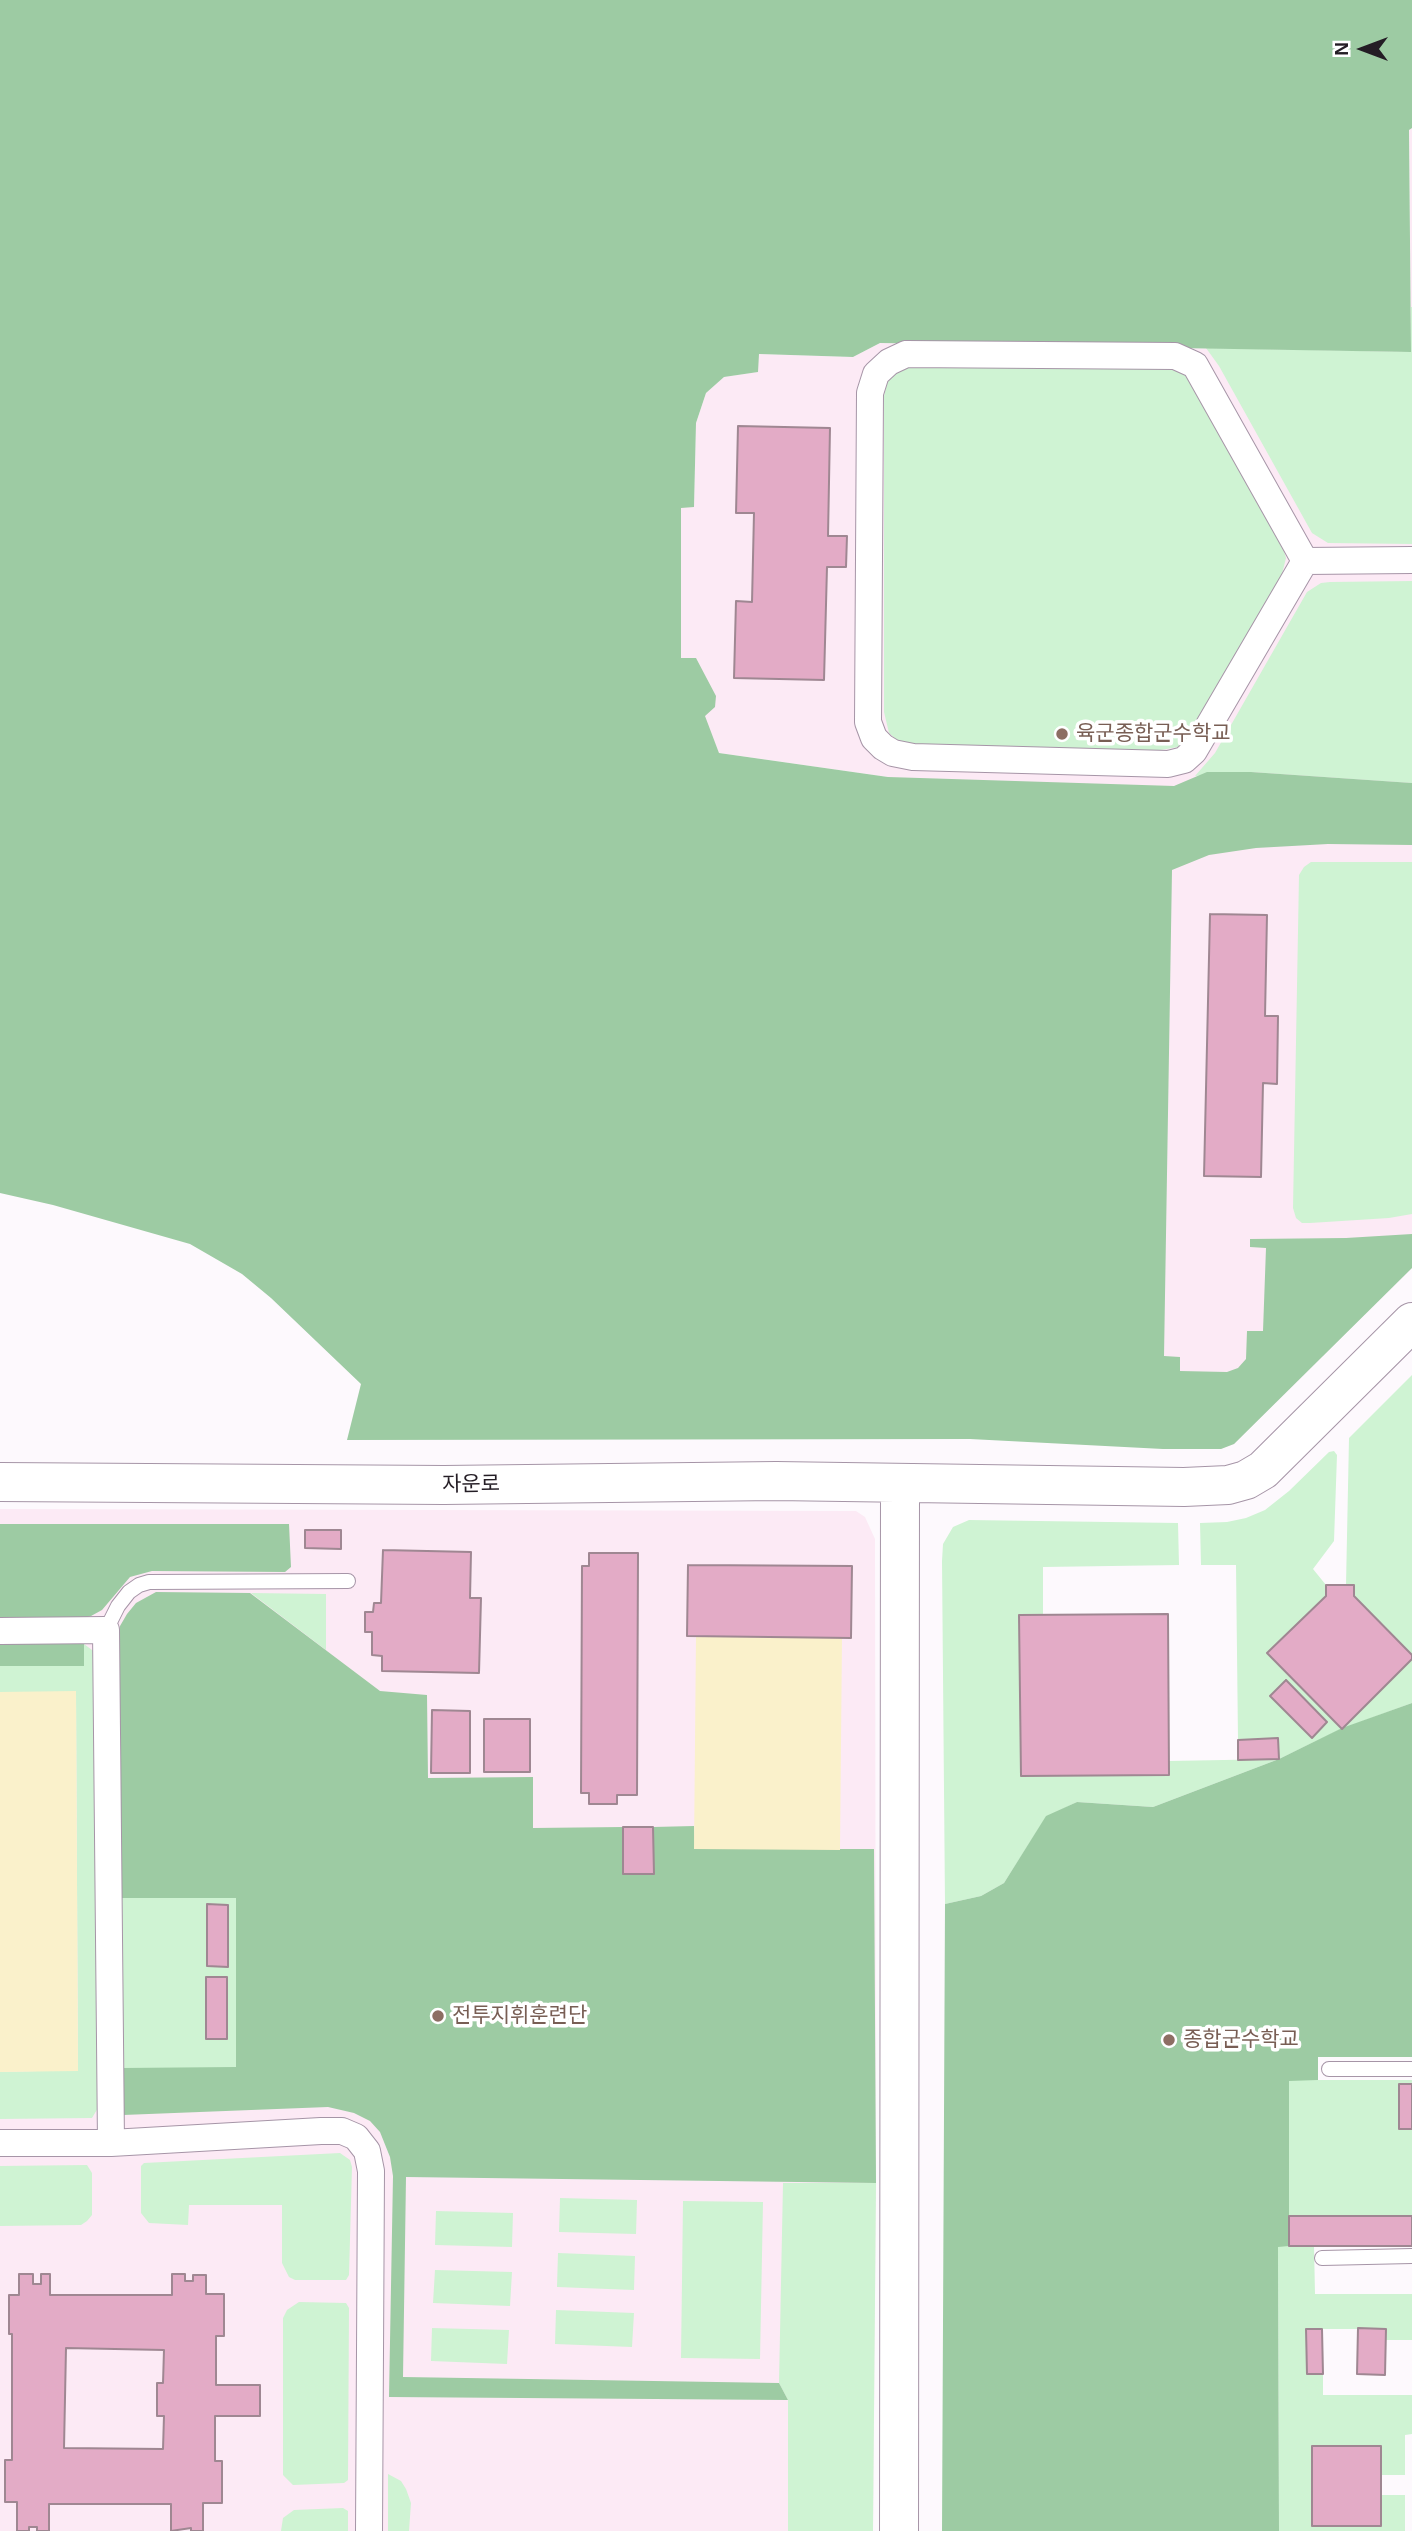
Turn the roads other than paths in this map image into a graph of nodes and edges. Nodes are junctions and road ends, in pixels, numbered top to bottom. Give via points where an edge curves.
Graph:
1 (1412, 560) edge
2 (1305, 561) junction
3 (1412, 1322) edge
4 (0, 1482) edge
5 (900, 1483) junction
6 (348, 1581) dead end
7 (106, 1630) junction
8 (0, 1631) edge
9 (1329, 2069) dead end
10 (1412, 2069) edge
11 (111, 2143) junction
12 (0, 2144) edge
13 (1412, 2256) edge
14 (1322, 2258) dead end
15 (369, 2531) edge
16 (899, 2531) edge

1 - 2 street
2 - 2 street via 1195,365 1186,359 906,355 876,374 869,413 868,722 874,737 893,753 1168,764 1184,760 1194,751
3 - 5 street, 자운로 via 1263,1470 1246,1480 1184,1487
4 - 5 street, 자운로
5 - 16 street
6 - 7 lane via 149,1582 129,1592
7 - 8 street
7 - 11 street
9 - 10 lane
11 - 12 street
11 - 15 street via 321,2131 356,2137 367,2151
13 - 14 lane

